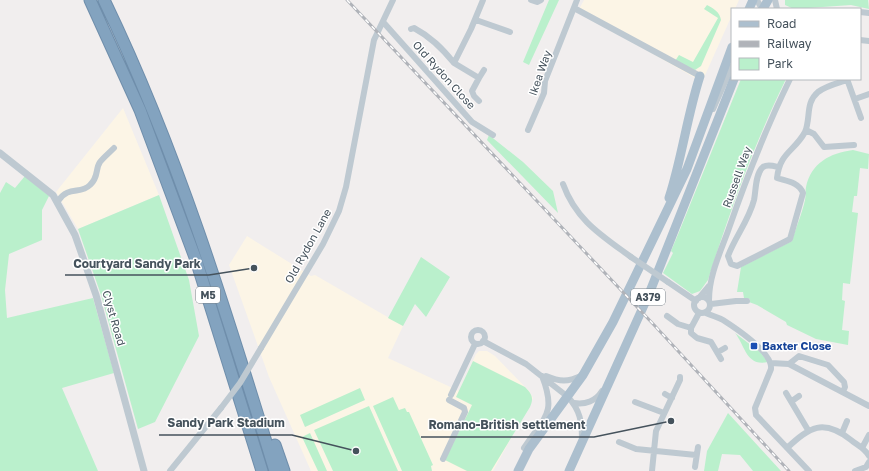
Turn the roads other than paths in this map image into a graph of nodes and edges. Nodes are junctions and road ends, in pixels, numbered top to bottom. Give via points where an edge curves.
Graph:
1 (90, 0) edge
2 (104, 0) edge
3 (393, 0) edge
4 (483, 0) edge
5 (531, 0) edge
6 (541, 0) edge
7 (577, 0) edge
8 (574, 8) junction
9 (476, 20) junction
10 (384, 23) junction
11 (411, 29) dead end
12 (510, 32) dead end
13 (731, 50) edge
14 (454, 63) junction
15 (731, 68) edge
16 (484, 70) dead end
17 (700, 76) joint
18 (479, 78) junction
19 (734, 80) edge
20 (790, 80) edge
21 (847, 80) edge
22 (869, 94) edge
23 (855, 99) junction
24 (480, 101) dead end
25 (861, 118) dead end
26 (705, 122) junction
27 (528, 130) dead end
28 (806, 130) junction
29 (493, 135) dead end
30 (854, 145) dead end
31 (114, 148) dead end
32 (0, 153) edge
33 (778, 167) junction
34 (563, 184) dead end
35 (58, 201) junction
36 (662, 222) junction
37 (709, 286) junction
38 (739, 294) dead end
39 (697, 299) junction
40 (739, 301) junction
41 (747, 301) dead end
42 (710, 303) junction
43 (699, 313) junction
44 (706, 313) junction
45 (667, 316) dead end
46 (639, 317) junction
47 (722, 319) junction
48 (691, 328) junction
49 (483, 341) junction
50 (475, 344) junction
51 (725, 348) dead end
52 (718, 352) junction
53 (721, 359) dead end
54 (242, 361) junction
55 (771, 363) junction
56 (789, 364) junction
57 (231, 369) junction
58 (541, 374) junction
59 (583, 374) junction
60 (680, 377) dead end
61 (843, 392) junction
62 (665, 394) dead end
63 (786, 394) dead end
64 (799, 396) dead end
65 (672, 398) junction
66 (571, 400) junction
67 (792, 401) junction
68 (635, 402) dead end
69 (869, 406) edge
70 (664, 414) junction
71 (847, 421) dead end
72 (808, 430) junction
73 (842, 433) junction
74 (869, 436) edge
75 (629, 438) dead end
76 (619, 442) dead end
77 (582, 444) junction
78 (626, 445) junction
79 (698, 447) dead end
80 (787, 448) junction
81 (862, 448) junction
82 (653, 451) junction
83 (696, 455) junction
84 (869, 456) edge
85 (443, 459) dead end
86 (869, 462) edge
87 (696, 467) dead end
88 (519, 468) edge
89 (144, 471) edge
90 (170, 471) edge
91 (255, 471) edge
92 (262, 471) edge
93 (275, 471) edge
94 (284, 471) edge
95 (569, 471) edge
96 (652, 471) edge
97 (809, 471) edge
98 (856, 471) edge

1 - 57 highway, M5 via 148,131 196,260
2 - 54 highway, M5 via 159,126 206,252
3 - 10 street, Old Rydon Lane
4 - 9 street
5 - 6 street
7 - 8 street, Ikea Way
8 - 17 street
8 - 27 street, Ikea Way
9 - 12 street
9 - 14 street
10 - 29 street, Old Rydon Close via 472,122
10 - 90 street, Old Rydon Lane, bridge via 374,40 346,187 328,235 240,383
11 - 14 street via 414,28 436,41 443,53
13 - 26 main road, A379
14 - 18 street
15 - 26 street via 714,109
16 - 18 street
17 - 36 main road, A379 via 687,120 681,158
18 - 24 street via 472,91 475,98
19 - 46 main road, A379
20 - 37 street, Russell Way via 765,131
21 - 23 street
21 - 28 street via 822,89 815,95 809,106
22 - 23 street
23 - 25 street
26 - 36 main road, A379 via 687,169
28 - 30 street via 825,148
28 - 33 street via 797,144 783,157
31 - 35 street via 99,163 98,174 91,185 84,190 73,190 62,195
32 - 35 street, Clyst Road
33 - 33 street via 776,178 793,183 801,188 803,193 792,237 786,243 737,266 731,264 728,256 754,200 760,173 767,166
34 - 39 street, bridge via 567,196 581,218 595,231
35 - 89 street, Clyst Road via 75,234 96,295
36 - 59 main road, A379 via 613,322
37 - 39 street, Russell Way
37 - 42 street, Russell Way
38 - 40 street
39 - 42 street via 704,297
39 - 43 street via 694,308
40 - 41 street
40 - 42 street
42 - 44 street
42 - 47 street
43 - 44 street
43 - 48 street
44 - 47 street
45 - 48 street via 682,326
46 - 66 street via 632,323 600,394 583,404
46 - 77 main road, A379
47 - 55 street via 758,346
48 - 52 street via 694,336 711,342
49 - 50 street
49 - 50 street via 482,332 475,331 471,339
49 - 58 street
50 - 85 street via 450,397 464,408 465,412
51 - 52 street
52 - 53 street
54 - 93 highway, M5
54 - 94 highway, M5 via 251,376
55 - 56 street
55 - 80 street via 771,369 755,408 756,415
56 - 61 street
56 - 61 street via 799,356 825,363 844,382
57 - 91 highway, M5 via 242,428
57 - 92 highway, M5
58 - 59 street via 562,382
58 - 66 street
58 - 88 street via 550,405 521,455
59 - 66 main road, A379
60 - 65 street
61 - 69 street
62 - 65 street
63 - 67 street
64 - 67 street
65 - 70 street
66 - 77 street via 581,421
66 - 88 main road, A379 via 529,449
67 - 72 street via 794,410
68 - 70 street
70 - 82 street via 656,431
71 - 73 street
72 - 73 street via 826,426
72 - 80 street
73 - 81 street
74 - 81 street
75 - 78 street
76 - 78 street
77 - 95 main road, A379
78 - 82 street
79 - 83 street
80 - 97 street
81 - 84 street
82 - 83 street
82 - 96 street
83 - 87 street
86 - 98 street via 866,467

